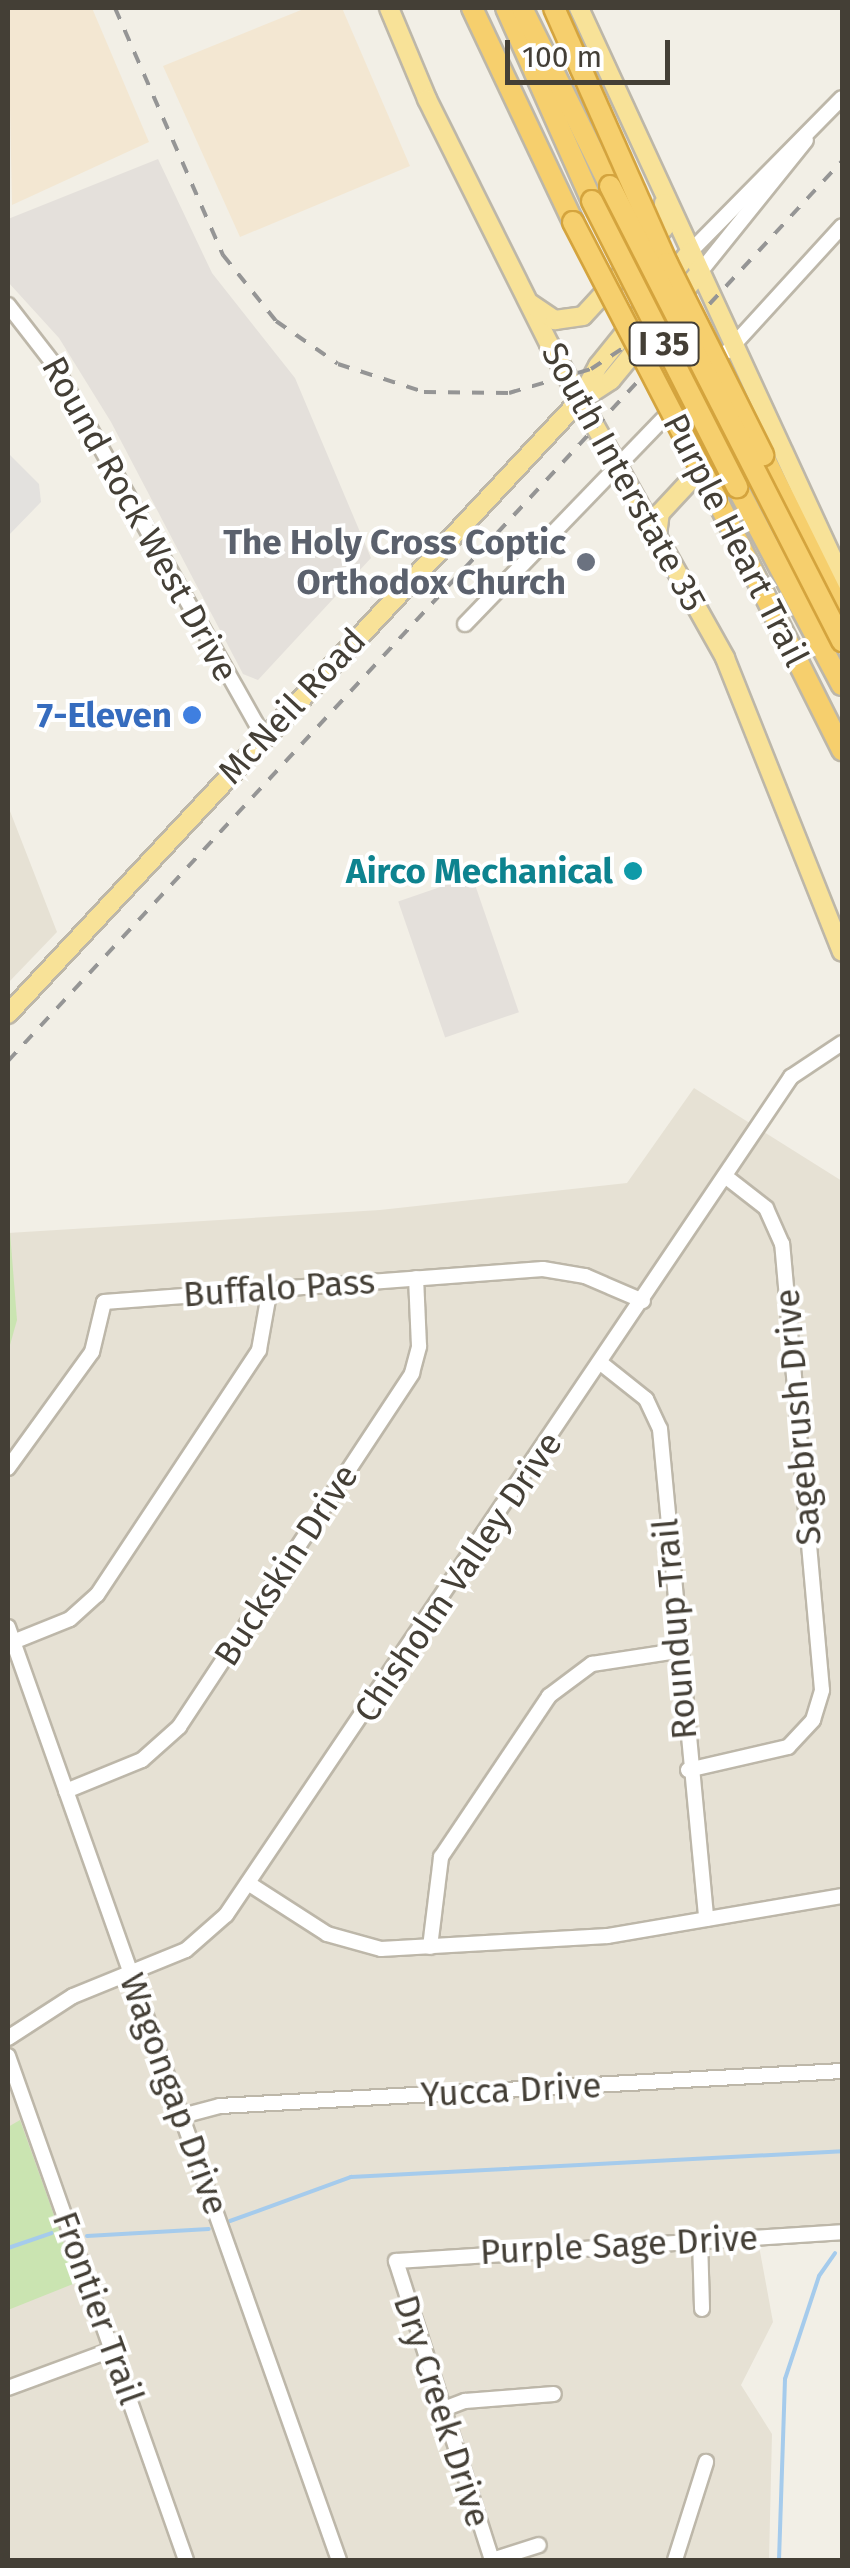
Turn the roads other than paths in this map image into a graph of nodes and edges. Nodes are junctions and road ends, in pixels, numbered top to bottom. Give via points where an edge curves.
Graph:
1 (389, 8) edge
2 (472, 8) edge
3 (506, 8) edge
4 (522, 8) edge
5 (554, 8) edge
6 (579, 8) edge
7 (842, 98) edge
8 (808, 135) junction
9 (663, 197) junction
10 (842, 226) edge
11 (690, 252) junction
12 (700, 272) junction
13 (526, 300) junction
14 (8, 305) edge
15 (734, 345) junction
16 (579, 400) junction
17 (617, 467) junction
18 (787, 467) junction
19 (657, 537) junction
20 (842, 579) edge
21 (842, 614) edge
22 (465, 624) dead end
23 (842, 641) edge
24 (842, 685) edge
25 (264, 738) junction
26 (842, 750) edge
27 (842, 952) edge
28 (8, 1014) edge
29 (842, 1043) edge
30 (724, 1176) junction
31 (416, 1278) junction
32 (270, 1288) junction
33 (643, 1300) junction
34 (602, 1364) junction
35 (8, 1468) edge
36 (8, 1627) edge
37 (13, 1642) junction
38 (677, 1652) junction
39 (688, 1770) junction
40 (66, 1790) junction
41 (248, 1883) junction
42 (842, 1896) edge
43 (706, 1919) junction
44 (430, 1947) junction
45 (131, 1974) junction
46 (8, 2038) edge
47 (8, 2056) edge
48 (842, 2071) edge
49 (182, 2116) junction
50 (842, 2232) edge
51 (700, 2240) junction
52 (396, 2261) joint
53 (702, 2309) dead end
54 (114, 2349) junction
55 (8, 2388) edge
56 (554, 2394) dead end
57 (442, 2410) junction
58 (706, 2462) dead end
59 (539, 2545) dead end
60 (186, 2560) edge
61 (340, 2560) edge
62 (492, 2560) edge
63 (675, 2560) edge

1 - 13 main road, South Interstate 35
2 - 26 highway, Purple Heart Trail / I 35, bridge via 572,222
3 - 24 highway, Purple Heart Trail / I 35, bridge via 592,201
4 - 23 highway, bridge
5 - 21 highway, bridge via 667,263
6 - 9 main road
7 - 8 street
8 - 11 street via 780,154
8 - 12 street via 792,164
9 - 11 main road
9 - 13 main road via 664,228 583,316 555,320
10 - 15 street
11 - 12 main road
11 - 16 main road, McNeil Road via 598,366
12 - 15 main road
12 - 16 main road, McNeil Road via 611,380
13 - 16 main road, South Interstate 35
14 - 25 street, Round Rock West Drive via 54,362
15 - 17 street
15 - 18 main road
16 - 17 main road, South Interstate 35
16 - 25 main road, McNeil Road
17 - 19 main road, South Interstate 35
17 - 22 street
18 - 19 main road via 750,436 730,438 660,513
18 - 20 main road
19 - 27 main road, South Interstate 35 via 726,658 768,751
25 - 28 main road, McNeil Road
29 - 30 street, Chisholm Valley Drive via 791,1077
30 - 33 street, Chisholm Valley Drive
30 - 39 street, Sagebrush Drive via 766,1208 782,1244 822,1690 813,1720 788,1746
31 - 32 street, Buffalo Pass
31 - 33 street, Buffalo Pass via 552,1269
31 - 40 street, Buckskin Drive via 419,1346 412,1373 179,1728 142,1760
32 - 35 street, Buffalo Pass via 104,1302 92,1352
32 - 37 street via 259,1350 97,1595 70,1620
33 - 34 street, Chisholm Valley Drive
34 - 38 street, Roundup Trail via 646,1399 660,1429
34 - 41 street, Chisholm Valley Drive
36 - 37 street, Wagongap Drive
37 - 40 street, Wagongap Drive
38 - 39 street, Roundup Trail
38 - 44 street via 592,1664 549,1696 441,1858
39 - 43 street, Roundup Trail
40 - 45 street, Wagongap Drive
41 - 44 street via 350,1944
41 - 45 street, Chisholm Valley Drive via 200,1940
42 - 43 street
43 - 44 street via 608,1936
45 - 46 street, Chisholm Valley Drive via 73,1996
45 - 49 street, Wagongap Drive
47 - 54 street, Frontier Trail
48 - 49 street, Yucca Drive via 220,2106
49 - 61 street, Wagongap Drive
50 - 51 street, Purple Sage Drive
51 - 52 street, Purple Sage Drive
51 - 53 street
52 - 57 street, Dry Creek Drive
54 - 55 street
54 - 60 street, Frontier Trail
56 - 57 street via 465,2401
57 - 62 street, Dry Creek Drive
58 - 63 street
59 - 62 street

